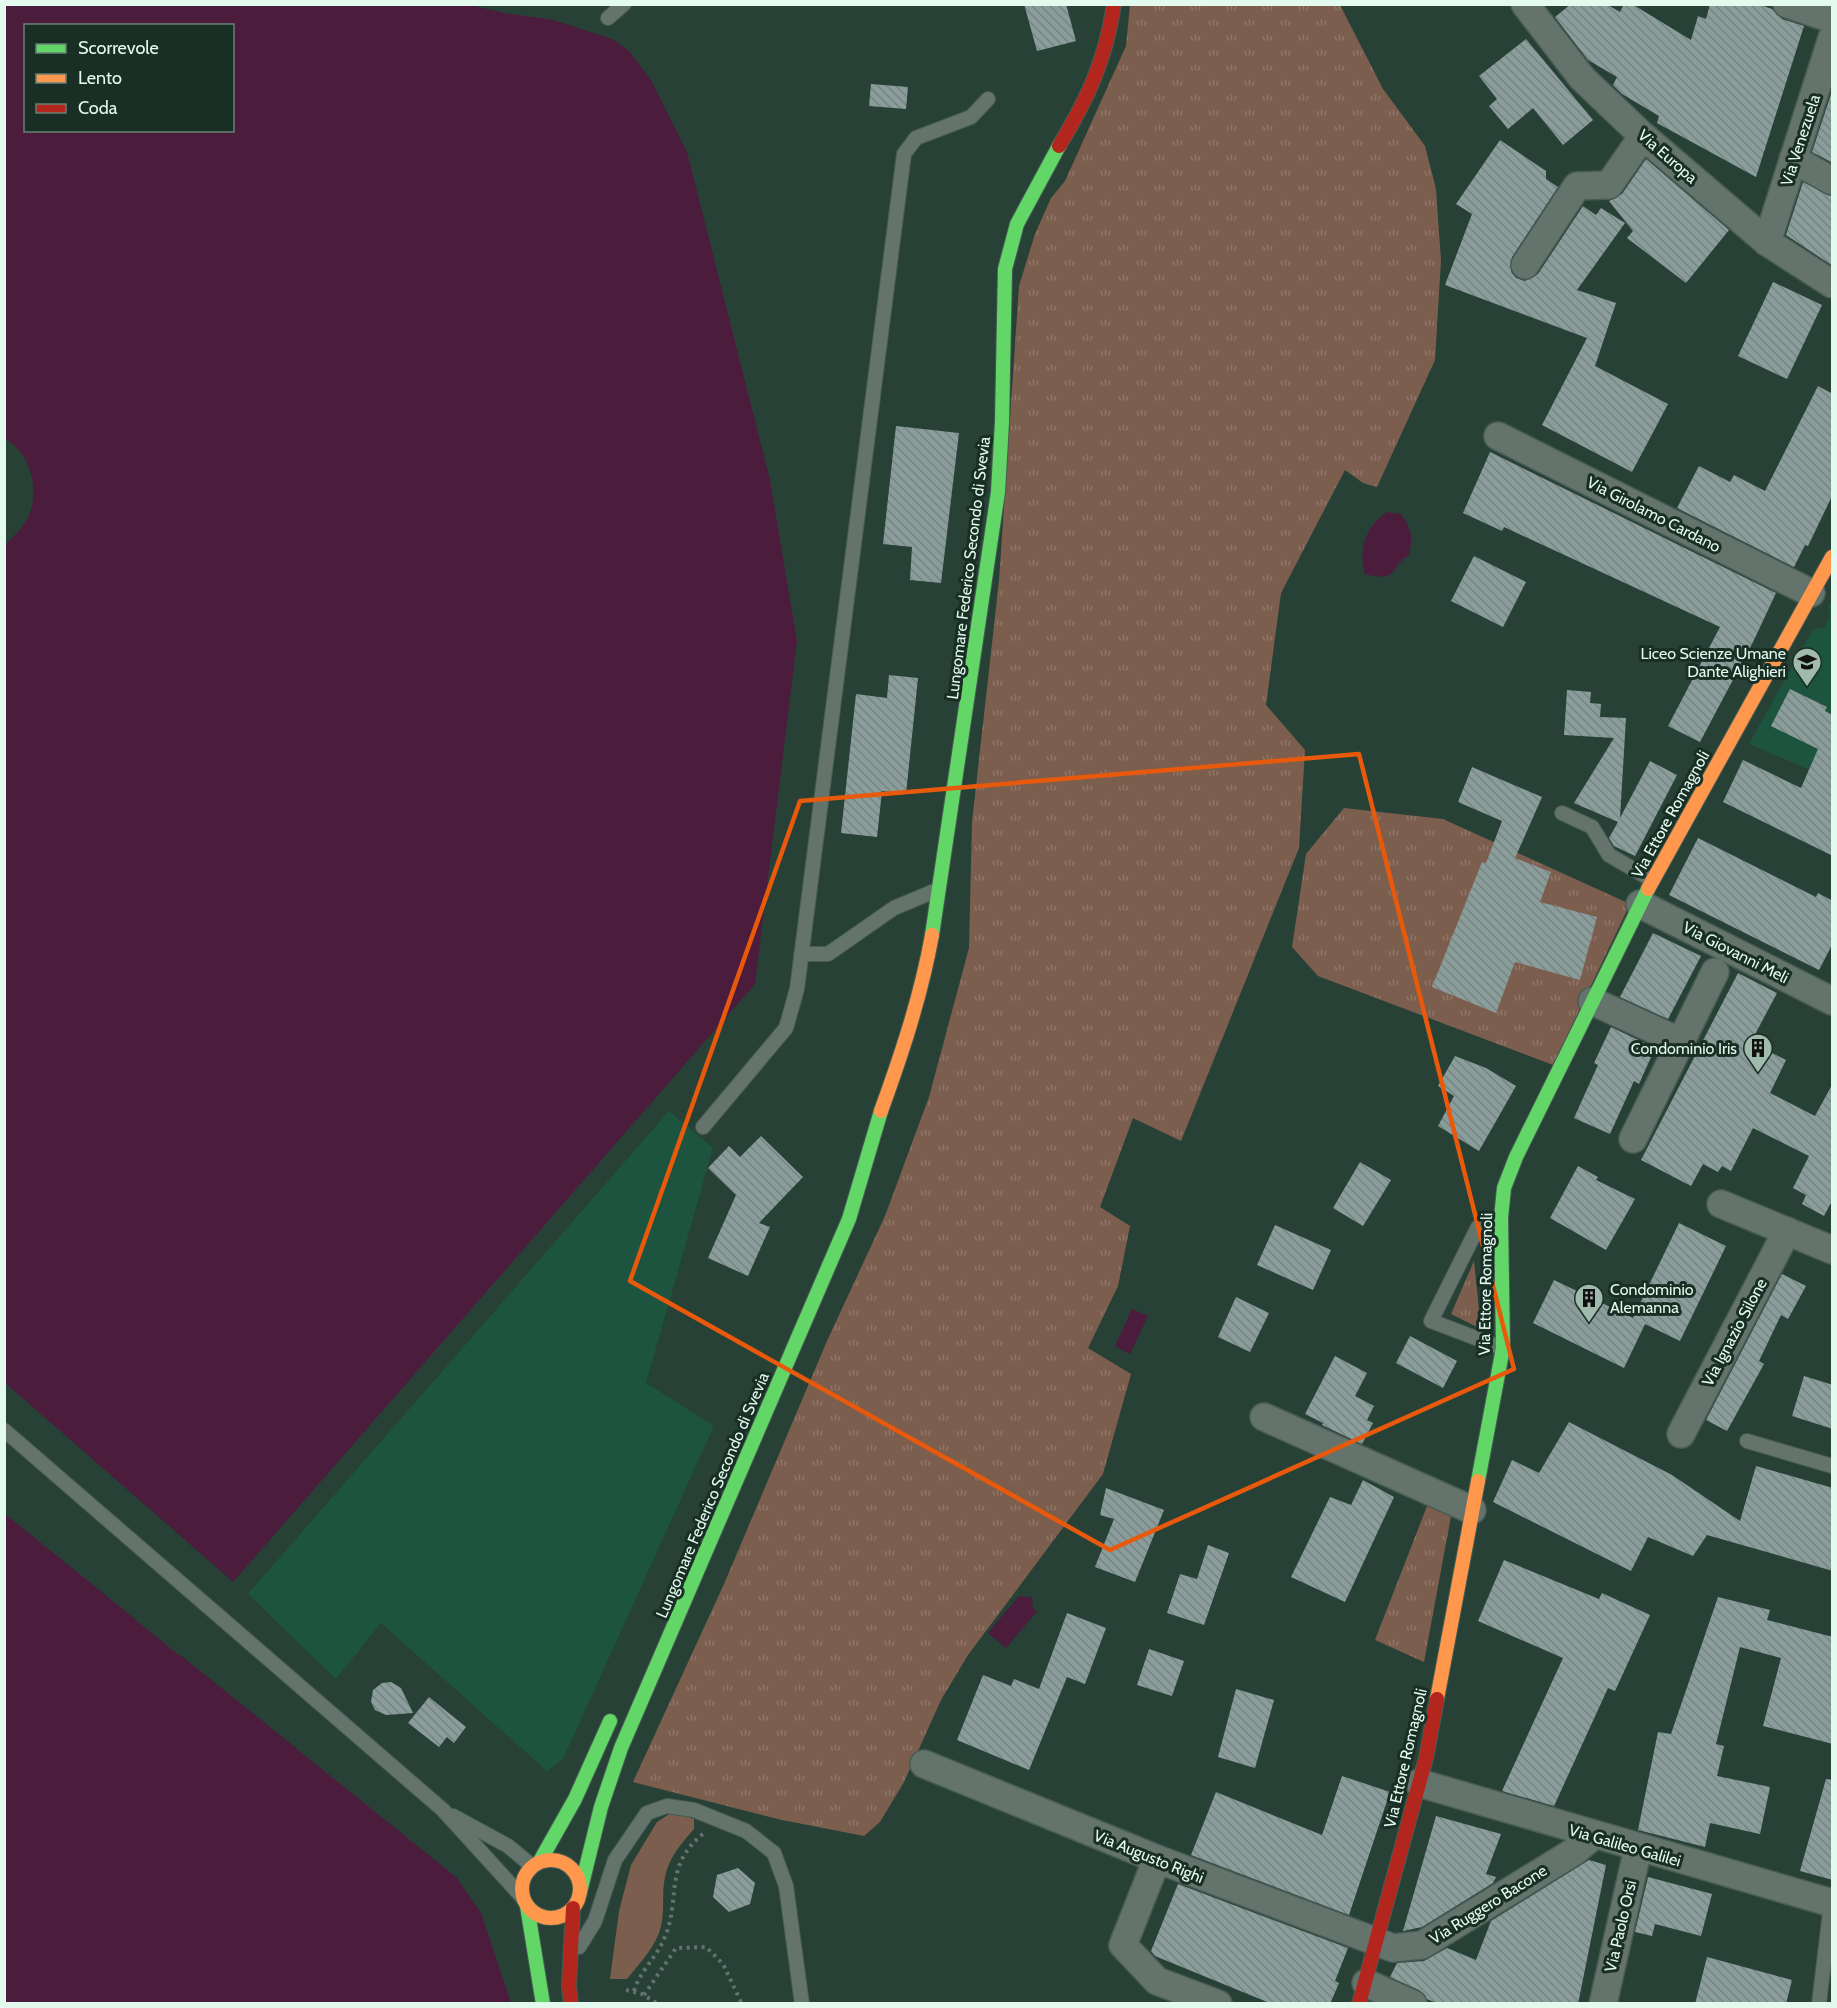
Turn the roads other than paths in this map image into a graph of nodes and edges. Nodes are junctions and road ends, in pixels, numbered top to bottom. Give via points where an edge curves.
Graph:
1 (624, 4) edge
2 (1114, 4) edge
3 (1525, 4) edge
4 (1787, 4) edge
5 (608, 18) dead end
6 (1833, 19) edge
7 (1830, 53) edge
8 (988, 99) dead end
9 (1643, 136) junction
10 (1793, 159) junction
11 (1833, 181) edge
12 (1767, 242) junction
13 (1525, 265) dead end
14 (1833, 284) edge
15 (1498, 436) dead end
16 (1833, 557) edge
17 (1810, 593) junction
18 (1562, 813) dead end
19 (1652, 880) junction
20 (940, 888) junction
21 (1640, 904) junction
22 (801, 954) junction
23 (1715, 972) dead end
24 (1592, 1001) junction
25 (1833, 1001) edge
26 (1680, 1042) junction
27 (880, 1113) junction
28 (703, 1127) dead end
29 (1633, 1139) dead end
30 (1721, 1204) dead end
31 (835, 1212) dead end
32 (1501, 1218) junction
33 (1787, 1231) junction
34 (1833, 1250) edge
35 (1503, 1348) junction
36 (1264, 1417) dead end
37 (4, 1430) edge
38 (1680, 1434) dead end
39 (1747, 1441) dead end
40 (1833, 1466) edge
41 (1472, 1510) junction
42 (614, 1712) dead end
43 (924, 1764) dead end
44 (1419, 1784) junction
45 (443, 1810) junction
46 (1593, 1836) junction
47 (1638, 1848) junction
48 (1157, 1859) junction
49 (536, 1864) junction
50 (580, 1892) junction
51 (525, 1902) junction
52 (1832, 1903) edge
53 (573, 1908) junction
54 (1375, 1944) junction
55 (570, 1960) junction
56 (1362, 1993) edge
57 (543, 2004) edge
58 (571, 2004) edge
59 (802, 2004) edge
60 (1218, 2004) edge
61 (1413, 2004) edge
62 (1602, 2004) edge
63 (1819, 2004) edge

1 - 5 lane
2 - 20 street, Lungomare Federico Secondo di Svevia via 1106,57 1090,95 1021,214 1007,257 1003,296 1003,443 998,492
3 - 9 street, Via Europa via 1582,78
4 - 6 street
7 - 10 street, Via Venezuela
8 - 22 lane via 971,117 916,138 904,154
9 - 12 street, Via Europa
9 - 13 street via 1609,185 1577,186
10 - 11 street
10 - 12 street, Via Venezuela
12 - 14 street, Via Europa
15 - 17 street, Via Girolamo Cardano
16 - 17 street, Via Ettore Romagnoli
17 - 19 street, Via Ettore Romagnoli
18 - 19 lane via 1592,827 1609,855
19 - 21 street, Via Ettore Romagnoli
20 - 22 lane via 894,908 828,954
20 - 27 street, Lungomare Federico Secondo di Svevia via 924,981
21 - 24 street, Via Ettore Romagnoli
21 - 25 street, Via Giovanni Meli
22 - 28 lane via 786,1028
23 - 26 street
24 - 26 street
24 - 32 street, Via Ettore Romagnoli via 1516,1157 1504,1188
26 - 29 street
27 - 31 street, Lungomare Federico Secondo di Svevia
27 - 50 street, Lungomare Federico Secondo di Svevia via 849,1219 621,1748 600,1807
30 - 33 street
32 - 35 street, Via Ettore Romagnoli
32 - 35 lane via 1479,1227 1431,1321
33 - 34 street
33 - 38 street, Via Ignazio Silone
35 - 41 street, Via Ettore Romagnoli
36 - 41 street
37 - 45 lane
39 - 40 lane
41 - 44 street, Via Ettore Romagnoli
42 - 49 street via 575,1799
43 - 48 street, Via Augusto Righi
44 - 46 street, Via Galileo Galilei
44 - 54 street, Via Ettore Romagnoli
45 - 49 lane
45 - 51 lane
46 - 47 street, Via Galileo Galilei
46 - 54 street, Via Ruggero Bacone via 1422,1945 1393,1948
47 - 52 street, Via Galileo Galilei
47 - 62 street, Via Paolo Orsi
48 - 54 street, Via Augusto Righi
48 - 60 street via 1123,1945 1157,1981
49 - 50 street via 557,1860 565,1863 577,1875
49 - 51 street via 522,1881
50 - 53 street
51 - 53 street via 549,1918
51 - 57 street
52 - 63 lane
53 - 55 street
54 - 56 street, Via Ettore Romagnoli
55 - 58 street
55 - 59 lane via 595,1921 615,1860 647,1813 668,1806 694,1810 746,1831 774,1853 786,1886
56 - 61 street

